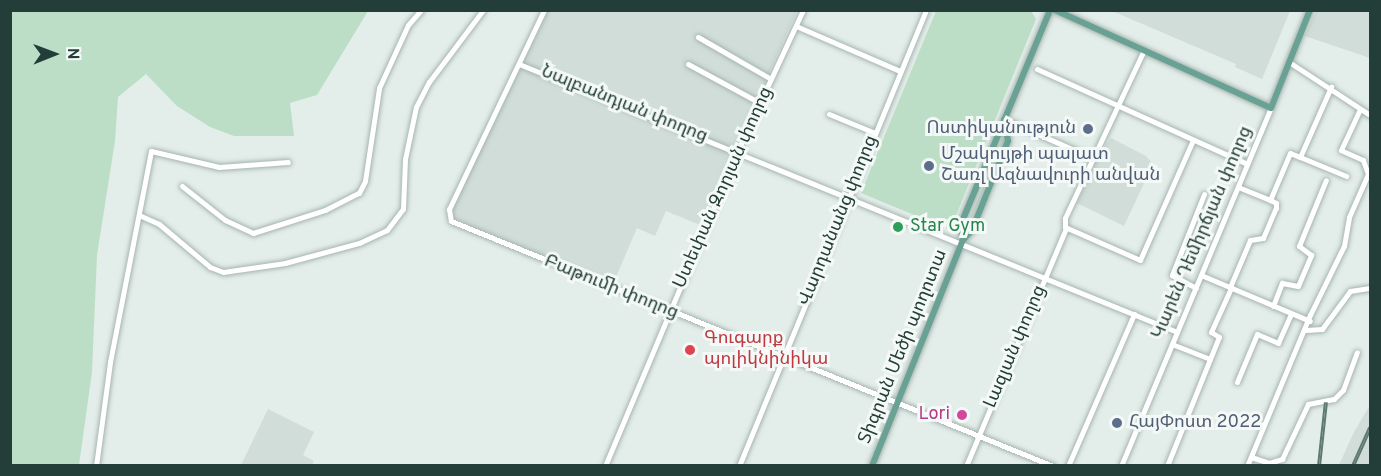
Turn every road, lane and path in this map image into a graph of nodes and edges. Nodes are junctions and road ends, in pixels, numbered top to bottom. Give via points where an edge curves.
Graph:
1 (421, 10) edge
2 (483, 10) edge
3 (544, 10) edge
4 (802, 10) edge
5 (926, 10) edge
6 (1050, 10) edge
7 (1055, 10) edge
8 (1310, 10) edge
9 (796, 26) junction
10 (698, 37) dead end
11 (1144, 50) junction
12 (1289, 62) junction
13 (519, 64) junction
14 (688, 64) dead end
15 (1037, 69) dead end
16 (900, 71) junction
17 (771, 79) junction
18 (1330, 87) junction
19 (760, 103) junction
20 (1117, 106) junction
21 (1271, 108) junction
22 (1360, 109) junction
23 (829, 114) dead end
24 (1371, 115) edge
25 (1004, 119) junction
26 (875, 133) junction
27 (1193, 140) junction
28 (738, 150) junction
29 (1300, 157) junction
30 (1092, 158) junction
31 (288, 162) dead end
32 (1247, 165) junction
33 (1346, 176) dead end
34 (1326, 180) dead end
35 (182, 186) dead end
36 (1238, 187) junction
37 (1204, 194) dead end
38 (849, 197) junction
39 (1270, 200) junction
40 (139, 215) junction
41 (1066, 228) junction
42 (962, 242) junction
43 (1201, 275) junction
44 (1045, 276) junction
45 (1196, 288) junction
46 (1230, 288) junction
47 (1371, 288) edge
48 (1273, 306) junction
49 (670, 312) junction
50 (1134, 314) junction
51 (1291, 314) junction
52 (1310, 321) junction
53 (1306, 330) junction
54 (1177, 332) junction
55 (1172, 344) junction
56 (1357, 352) dead end
57 (784, 357) junction
58 (1210, 359) junction
59 (1237, 382) dead end
60 (897, 404) junction
61 (978, 435) junction
62 (1251, 457) junction
63 (96, 465) edge
64 (605, 465) edge
65 (739, 465) edge
66 (872, 465) edge
67 (966, 465) edge
68 (1053, 465) edge
69 (1068, 465) edge
70 (1121, 465) edge
71 (1167, 465) edge
72 (1247, 465) edge

1 - 35 street via 408,25 382,78 365,181 359,193 325,210 253,233 225,220
2 - 40 street via 429,82 416,107 405,159 403,209 387,230 359,243 285,263 223,272 210,267 159,224
3 - 13 street
4 - 9 street, Ստեփան Զորյան փողոց
5 - 16 street, Վարդանանց փողոց
6 - 25 main road, Տիգրան Մեծի պողոտա
7 - 11 main road
8 - 12 main road, Կարեն Դեմիրճյան փողոց
9 - 16 street
9 - 17 street, Ստեփան Զորյան փողոց
10 - 17 street
11 - 20 street, Լազյան փողոց
11 - 21 main road
12 - 18 street
12 - 21 main road, Կարեն Դեմիրճյան փողոց
13 - 28 street, Նալբանդյան փողոց
13 - 49 street, Բաթումի փողոց via 449,209 451,221
14 - 19 street
15 - 20 street
16 - 26 street, Վարդանանց փողոց
17 - 19 street, Ստեփան Զորյան փողոց
18 - 22 street
18 - 29 street
19 - 28 street, Ստեփան Զորյան փողոց
20 - 27 street
20 - 30 street, Լազյան փողոց
21 - 32 street, Կարեն Դեմիրճյան փողոց
22 - 24 street
22 - 52 street via 1341,150 1363,160 1369,167 1368,174 1349,217 1344,246 1319,293
23 - 26 street
25 - 30 street
25 - 42 main road, Տիգրան Մեծի պողոտա via 961,224
25 - 42 main road, Տիգրան Մեծի պողոտա via 1008,141 972,230
26 - 38 street, Վարդանանց փողոց
27 - 32 street
27 - 41 street via 1140,260
28 - 38 street, Նալբանդյան փողոց
28 - 49 street, Ստեփան Զորյան փողոց
29 - 33 street
29 - 39 street via 1290,153
30 - 41 street, Լազյան փողոց via 1065,218
31 - 40 street via 219,167 151,152
32 - 36 street, Կարեն Դեմիրճյան փողոց
34 - 48 street via 1299,246 1311,255 1298,286 1282,283
36 - 39 street
36 - 43 street, Կարեն Դեմիրճյան փողոց
37 - 45 street via 1172,274
38 - 42 street, Նալբանդյան փողոց
38 - 57 street, Վարդանանց փողոց
39 - 46 street via 1276,202 1276,208 1263,238 1250,240
40 - 63 street via 110,362
41 - 44 street, Լազյան փողոց
42 - 44 street, Նալբանդյան փողոց
42 - 60 main road, Տիգրան Մեծի պողոտա
43 - 45 street, Կարեն Դեմիրճյան փողոց
43 - 46 street
44 - 50 street, Նալբանդյան փողոց
44 - 61 street, Լազյան փողոց
45 - 54 street, Կարեն Դեմիրճյան փողոց
46 - 48 street
46 - 58 street via 1211,332 1219,337
47 - 53 street via 1350,291 1322,329
48 - 51 street
49 - 57 street, Բաթումի փողոց
49 - 64 street, Ստեփան Զորյան փողոց
50 - 54 street, Նալբանդյան փողոց
50 - 69 street
51 - 52 street
51 - 59 street via 1278,343 1257,334
52 - 53 street
53 - 62 street
54 - 55 street, Կարեն Դեմիրճյան փողոց
55 - 58 street
55 - 70 street, Կարեն Դեմիրճյան փողոց
56 - 62 street via 1343,390 1334,399 1308,405 1282,459 1269,463
57 - 60 street, Բաթումի փողոց
57 - 65 street, Վարդանանց փողոց
58 - 71 street
60 - 61 street, Բաթումի փողոց
60 - 66 main road, Տիգրան Մեծի պողոտա
61 - 67 street, Լազյան փողոց
61 - 68 street, Բաթումի փողոց
62 - 72 street

